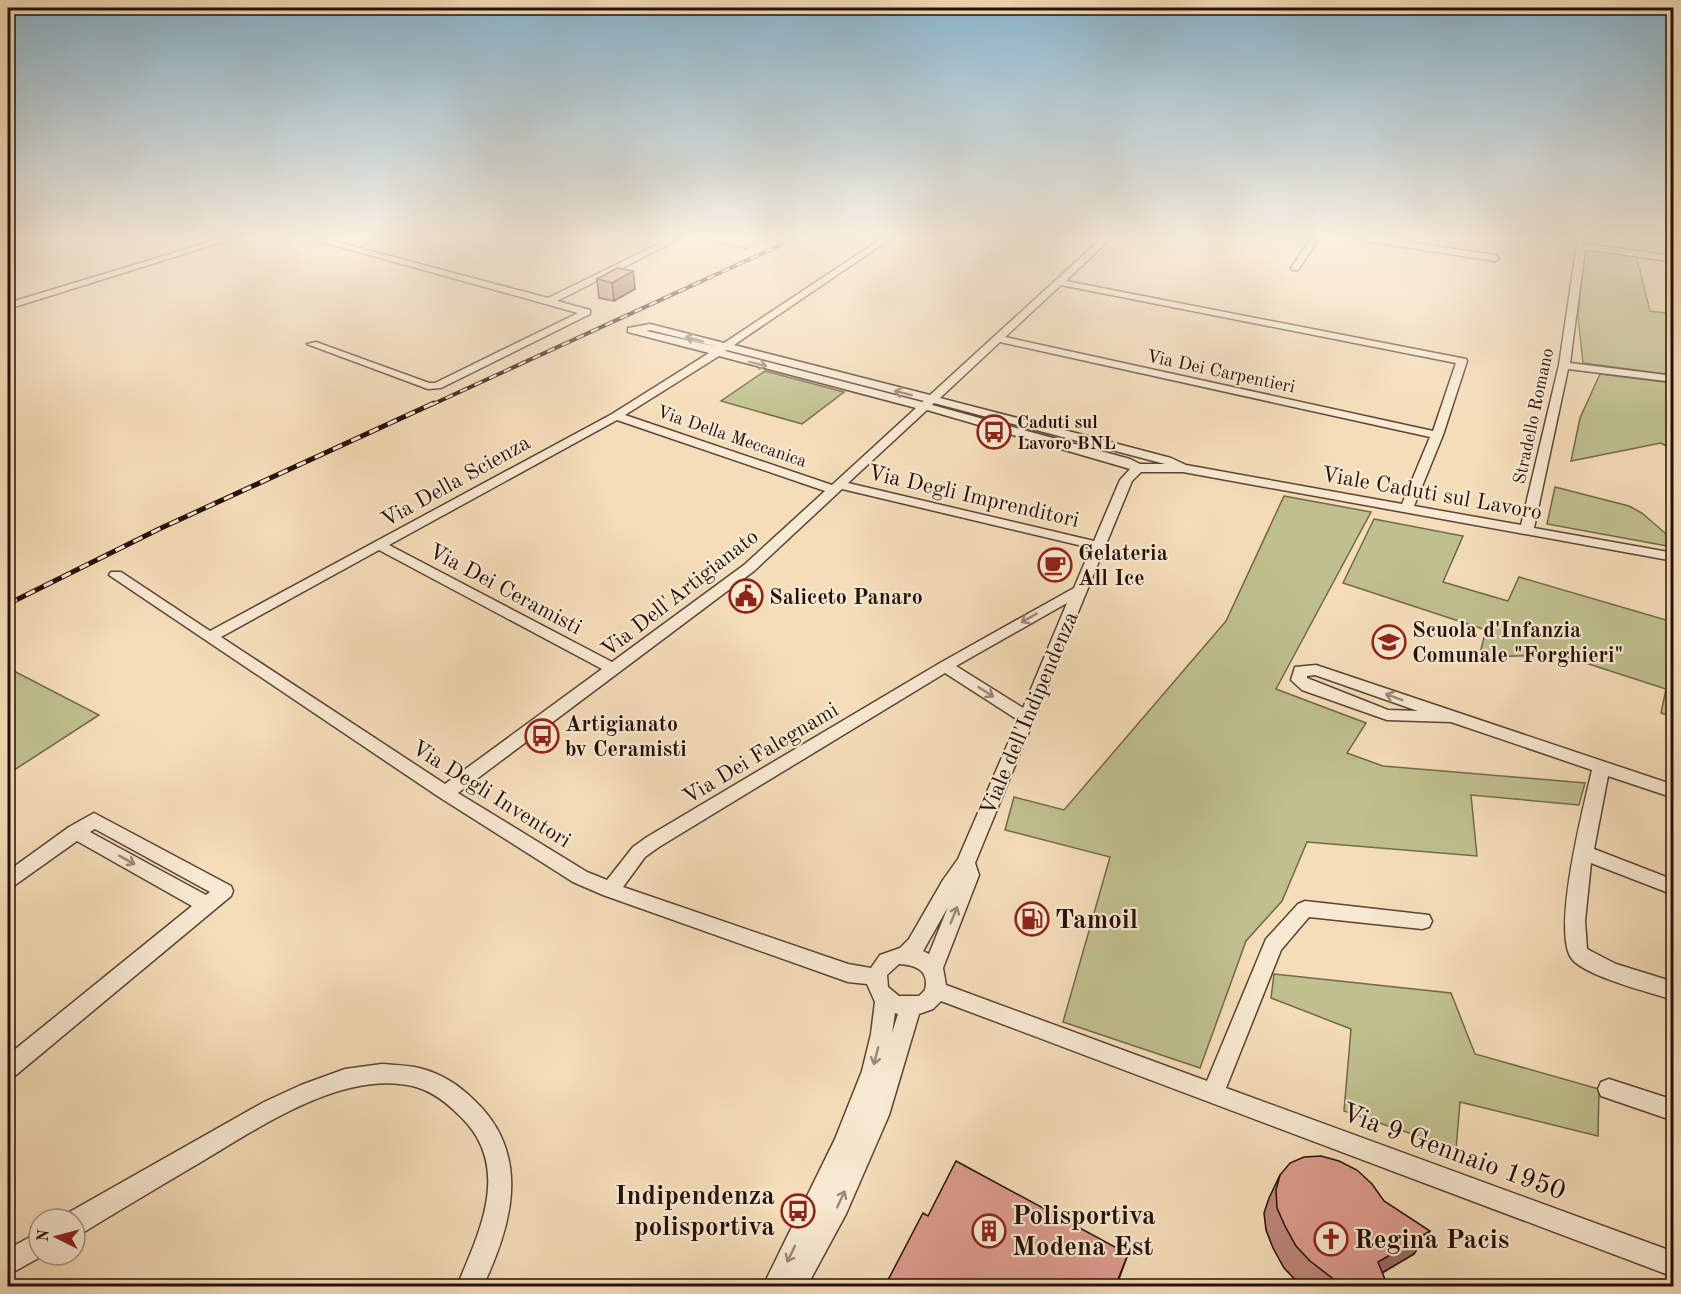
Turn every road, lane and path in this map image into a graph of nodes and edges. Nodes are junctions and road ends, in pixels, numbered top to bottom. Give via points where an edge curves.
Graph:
1 (36, 297) edge
2 (531, 297) edge
3 (557, 297) edge
4 (799, 297) edge
5 (1043, 297) edge
6 (1137, 297) edge
7 (1573, 297) edge
8 (548, 302) junction
9 (8, 306) edge
10 (998, 339) junction
11 (312, 344) dead end
12 (720, 350) junction
13 (1564, 365) junction
14 (1674, 379) edge
15 (928, 404) junction
16 (616, 416) junction
17 (1437, 435) junction
18 (1138, 468) junction
19 (1182, 468) junction
20 (838, 488) junction
21 (1406, 509) junction
22 (1527, 530) junction
23 (379, 545) junction
24 (1098, 546) junction
25 (1674, 557) edge
26 (116, 575) dead end
27 (1080, 590) junction
28 (210, 637) junction
29 (945, 666) junction
30 (614, 669) junction
31 (1449, 717) junction
32 (1027, 718) junction
33 (1601, 767) junction
34 (1674, 792) edge
35 (445, 793) junction
36 (75, 832) junction
37 (1584, 854) junction
38 (966, 863) junction
39 (8, 880) edge
40 (1674, 888) edge
41 (610, 890) junction
42 (207, 905) junction
43 (1422, 921) dead end
44 (906, 955) junction
45 (933, 968) junction
46 (877, 977) junction
47 (936, 990) junction
48 (1674, 991) edge
49 (886, 999) junction
50 (911, 1007) junction
51 (8, 1068) edge
52 (1609, 1089) dead end
53 (1213, 1093) junction
54 (1674, 1111) edge
55 (87, 1216) edge
56 (27, 1251) edge
57 (8, 1263) edge
58 (1674, 1265) edge
59 (470, 1287) edge
60 (775, 1287) edge
61 (793, 1287) edge

1 - 9 street
2 - 8 street
3 - 8 street
4 - 12 street, Via Della Scienza
5 - 10 street, Via Dell'Artigianato
6 - 17 street via 1462,362
7 - 13 street, Stradello Romano
8 - 11 street via 587,312 437,386
10 - 15 street, Via Dell'Artigianato
10 - 17 street, Via Dei Carpentieri
12 -> 12 street, Viale Caduti sul Lavoro via 650,327 632,330
12 - 15 street, Viale Caduti sul Lavoro
12 - 16 street, Via Della Scienza
13 - 14 street
13 - 22 street, Stradello Romano
15 - 18 street, Viale Caduti sul Lavoro
15 - 19 street, Viale Caduti sul Lavoro via 1156,458
15 - 20 street, Via Dell'Artigianato
16 - 20 street, Via Della Meccanica
16 - 23 street, Via Della Scienza
17 - 21 street
18 - 19 street, Viale Caduti sul Lavoro
18 - 24 street, Viale dell'Indipendenza via 1126,480
19 - 21 street, Viale Caduti sul Lavoro
20 - 24 street, Via Degli Imprenditori
20 - 30 street, Via Dell'Artigianato via 749,568
21 - 22 street, Viale Caduti sul Lavoro
22 - 25 street, Viale Caduti sul Lavoro
23 - 28 street, Via Della Scienza
23 - 30 street, Via Dei Ceramisti
24 - 27 street, Viale dell'Indipendenza
26 - 28 street, Via Degli Inventori
27 -> 29 street, Via Dei Falegnami
27 - 32 street, Viale dell'Indipendenza
28 - 35 street, Via Degli Inventori
29 -> 32 street
29 - 41 street, Via Dei Falegnami via 653,842 639,852
30 - 35 street, Via Dell'Artigianato
31 -> 31 street via 1316,670 1306,669 1298,675 1308,686 1388,715
31 - 33 street
32 - 38 street, Viale dell'Indipendenza
33 - 34 street
33 - 37 street
35 - 41 street, Via Degli Inventori via 580,877
36 - 39 street
36 -> 42 street
36 - 42 street via 94,820 224,891
37 - 40 street
37 - 48 street via 1574,932 1579,954 1596,964
38 - 44 street, Viale dell'Indipendenza via 953,876 926,934
45 -> 38 street, Viale dell'Indipendenza via 970,875
41 - 46 street, Via Degli Inventori via 848,973
42 - 51 street
43 - 53 street via 1305,909 1273,945
44 - 45 street via 921,958
44 - 46 street via 884,963
45 - 47 street
46 - 49 street
47 - 50 street via 927,1002
47 - 53 street, Via 9 Gennaio 1950
49 - 50 street
49 -> 60 street via 862,1102
61 -> 50 street via 838,1206 878,1115
52 - 54 street
53 - 58 street, Via 9 Gennaio 1950
55 - 59 street via 307,1090 356,1076 404,1076 454,1092 486,1126 495,1146 499,1169 496,1217 487,1250
56 - 57 street

